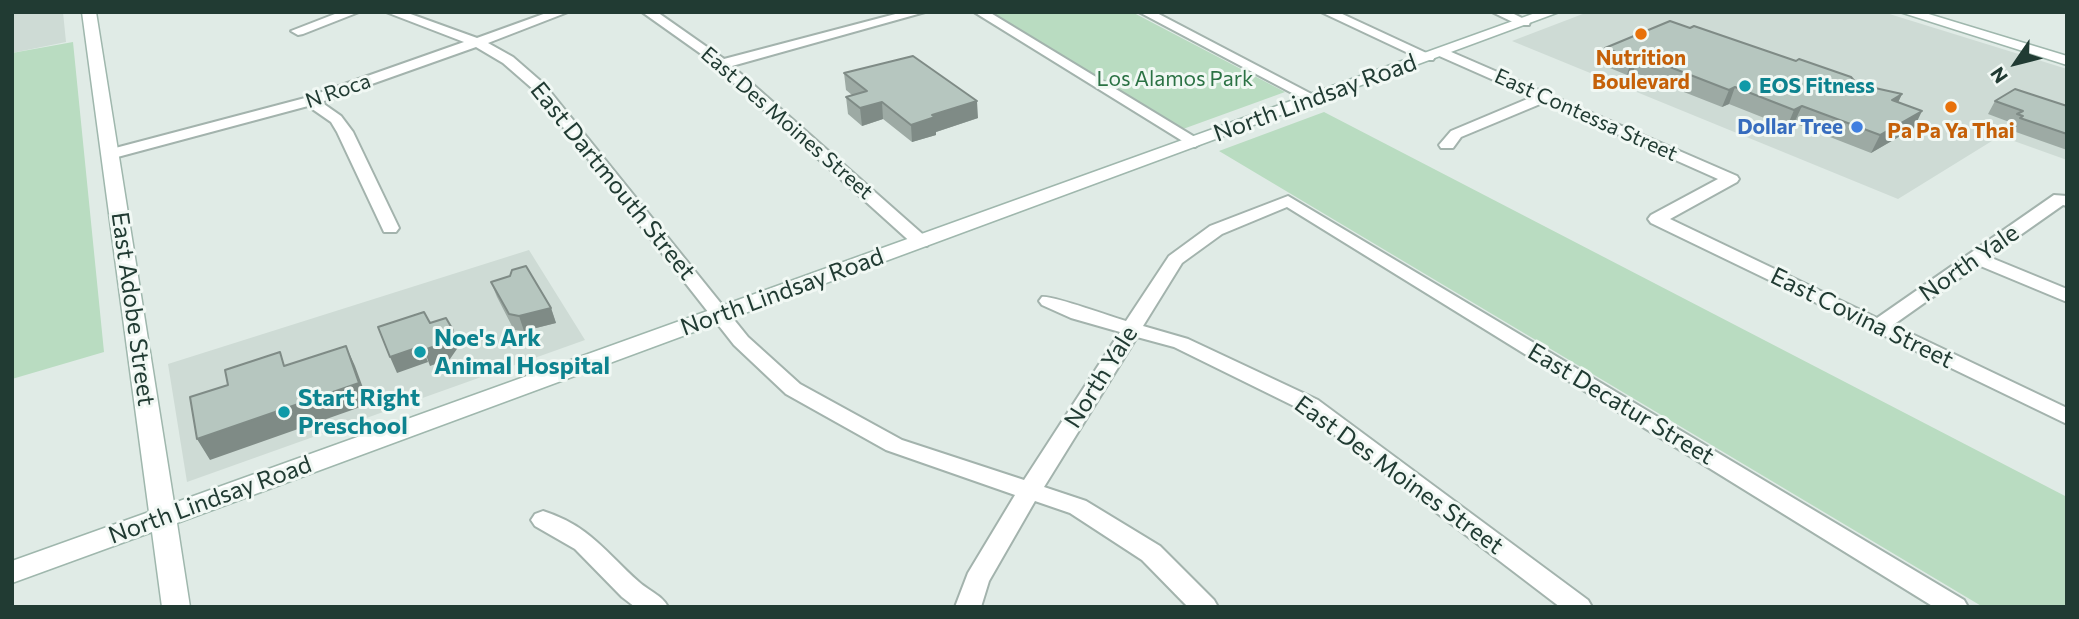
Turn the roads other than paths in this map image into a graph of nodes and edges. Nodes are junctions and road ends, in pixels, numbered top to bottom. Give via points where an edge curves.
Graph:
1 (89, 12) edge
2 (353, 12) edge
3 (392, 12) edge
4 (562, 12) edge
5 (648, 12) edge
6 (919, 12) edge
7 (980, 12) edge
8 (1145, 12) edge
9 (1327, 12) edge
10 (1498, 12) edge
11 (1552, 12) edge
12 (1907, 12) edge
13 (1524, 22) junction
14 (298, 32) dead end
15 (477, 42) junction
16 (1435, 54) junction
17 (2067, 61) edge
18 (722, 64) junction
19 (1545, 97) junction
20 (1314, 99) junction
21 (310, 101) junction
22 (1195, 142) junction
23 (1447, 145) dead end
24 (110, 154) junction
25 (2063, 200) edge
26 (1288, 201) joint
27 (1657, 219) joint
28 (390, 228) dead end
29 (921, 242) junction
30 (1977, 258) junction
31 (2067, 296) edge
32 (1049, 301) dead end
33 (722, 314) junction
34 (1878, 326) junction
35 (1131, 329) junction
36 (2067, 417) edge
37 (1030, 490) junction
38 (163, 517) junction
39 (543, 520) dead end
40 (12, 572) edge
41 (176, 607) edge
42 (655, 607) edge
43 (968, 607) edge
44 (1205, 607) edge
45 (1579, 607) edge
46 (1955, 607) edge

1 - 24 main road, East Adobe Street
2 - 14 street
3 - 15 street, East Dartmouth Street
4 - 15 street, N Roca
5 - 18 street, East Des Moines Street
6 - 18 street
7 - 22 street
8 - 20 street
9 - 16 street, East Contessa Street
10 - 13 street
11 - 13 main road, North Lindsay Road
12 - 17 main road
13 - 16 main road, North Lindsay Road
15 - 21 street, N Roca
15 - 33 street, East Dartmouth Street via 508,60 539,87
16 - 19 street, East Contessa Street
16 - 20 main road, North Lindsay Road
18 - 29 street, East Des Moines Street
19 - 23 street via 1456,134
19 - 27 street, East Contessa Street via 1731,179
20 - 22 main road, North Lindsay Road
21 - 24 street, N Roca
21 - 28 street via 336,119 345,132
22 - 29 main road, North Lindsay Road
24 - 38 main road, East Adobe Street
25 - 30 street, North Yale
26 - 35 street, North Yale via 1216,230 1175,260
26 - 46 street, East Decatur Street
27 - 34 street, East Covina Street
29 - 33 main road, North Lindsay Road
30 - 31 street
30 - 34 street, North Yale
32 - 35 street, East Des Moines Street
33 - 37 street, East Dartmouth Street via 741,341 793,389 894,444
33 - 38 main road, North Lindsay Road
34 - 36 street, East Covina Street
35 - 37 street, North Yale
35 - 45 street, East Des Moines Street via 1181,343 1310,405
37 - 43 street, North Yale via 977,580
37 - 44 street, East Dartmouth Street via 1078,507 1151,553
38 - 40 main road, North Lindsay Road
38 - 41 main road, East Adobe Street
39 - 42 street via 584,542 631,590

